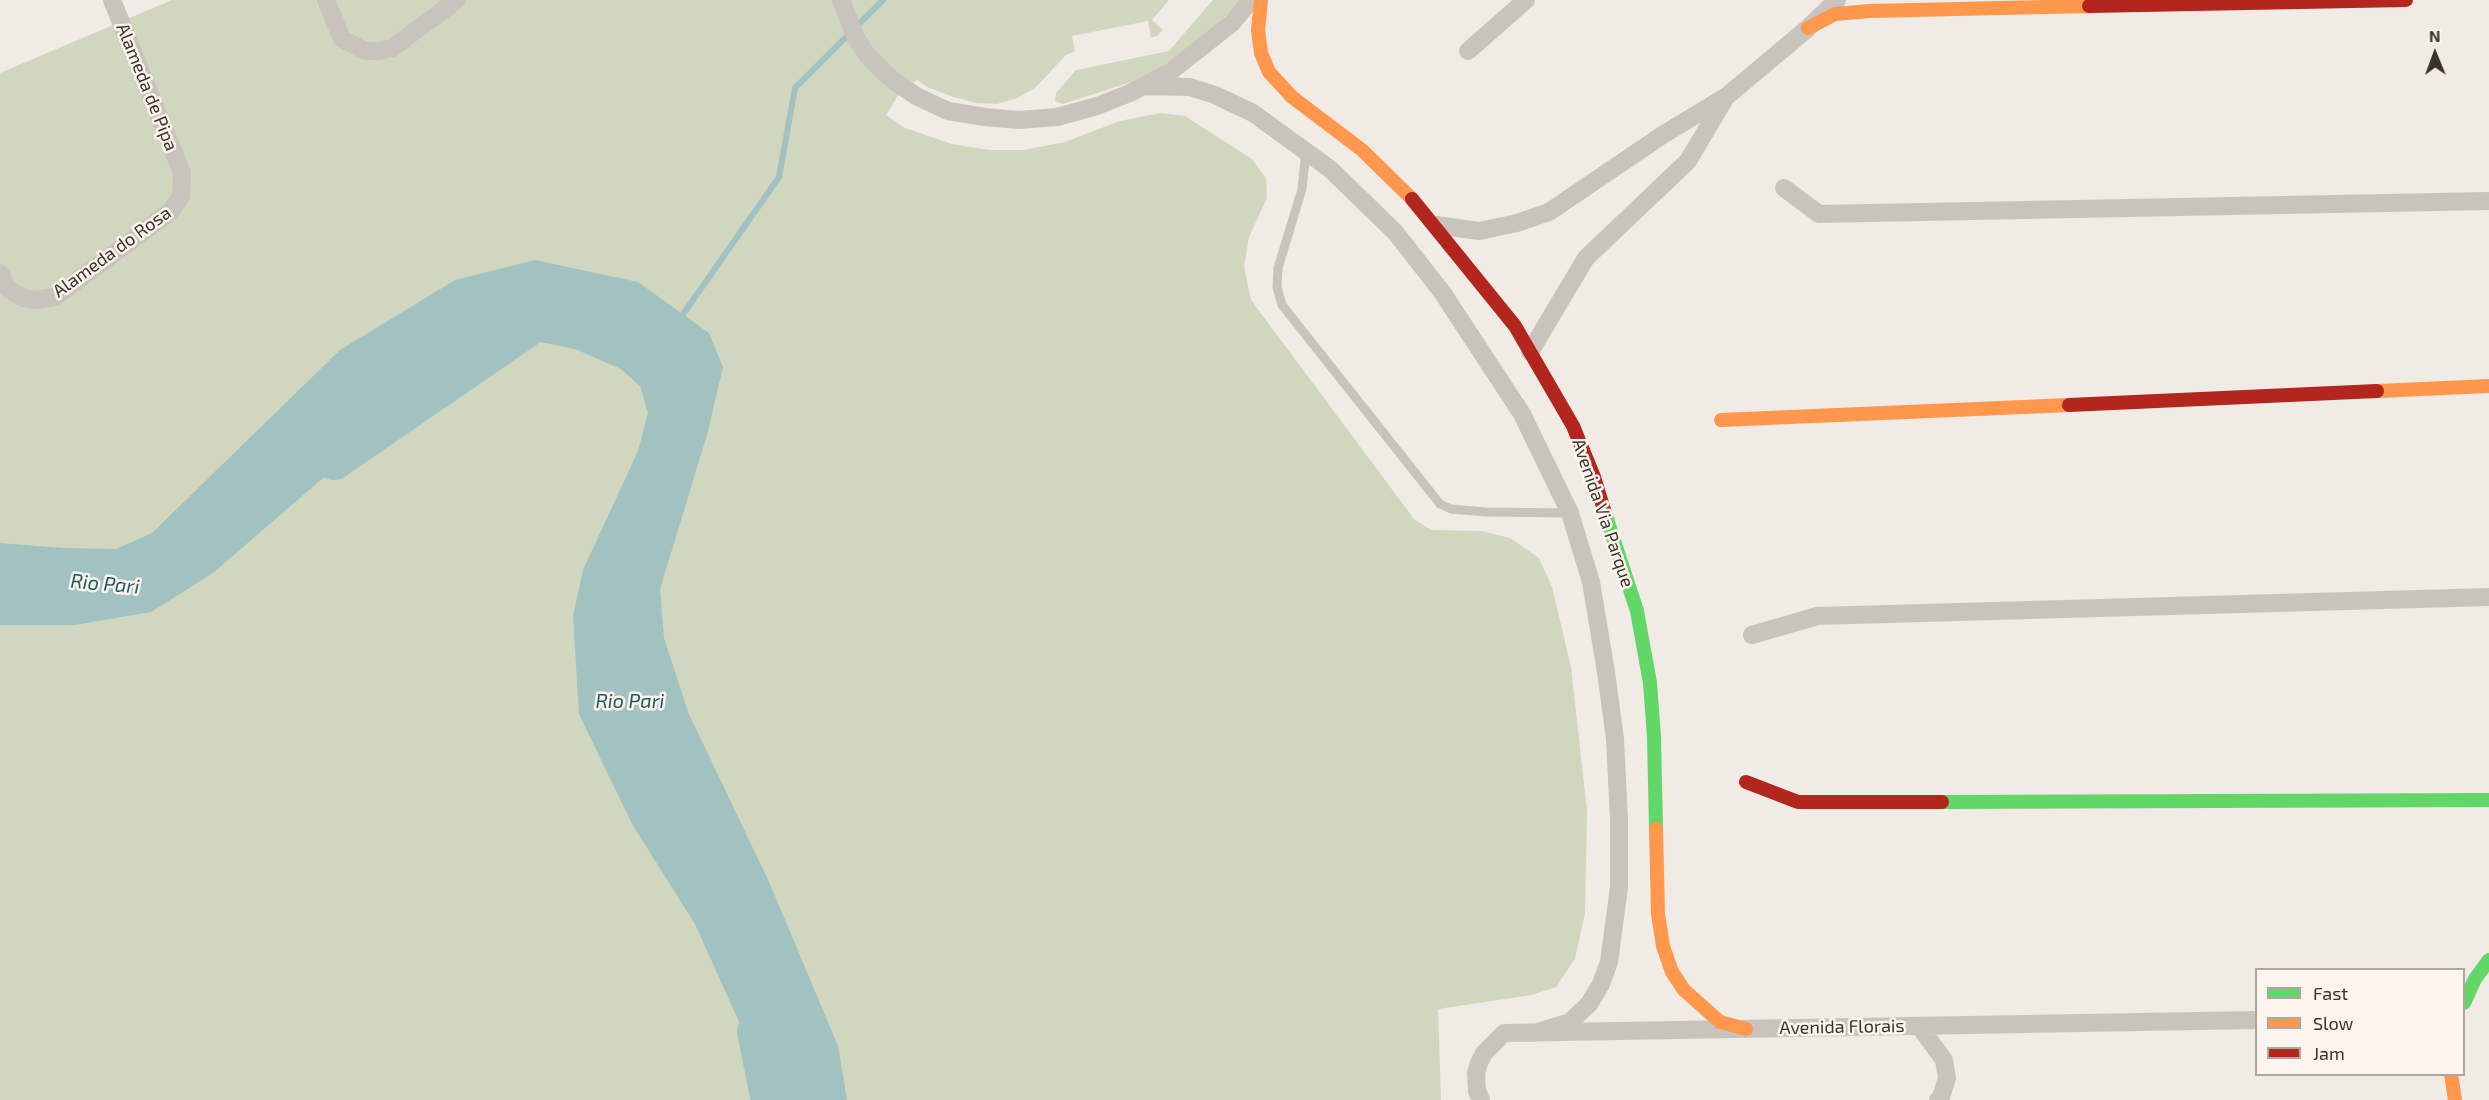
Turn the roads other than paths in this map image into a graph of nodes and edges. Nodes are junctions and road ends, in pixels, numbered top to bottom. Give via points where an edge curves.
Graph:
1 (112, 0) edge
2 (326, 0) edge
3 (457, 0) edge
4 (1251, 0) edge
5 (1261, 0) edge
6 (1526, 0) edge
7 (1837, 0) edge
8 (2406, 0) edge
9 (2338, 1) edge
10 (2137, 3) edge
11 (844, 8) edge
12 (1808, 28) junction
13 (1468, 51) dead end
14 (1143, 86) junction
15 (1727, 96) junction
16 (1306, 151) junction
17 (182, 173) joint
18 (1784, 189) dead end
19 (2489, 201) edge
20 (1436, 225) junction
21 (0, 273) edge
22 (1530, 352) junction
23 (2489, 386) edge
24 (1721, 420) dead end
25 (1570, 513) junction
26 (2489, 597) edge
27 (1752, 635) dead end
28 (1746, 782) dead end
29 (2489, 800) edge
30 (2489, 960) edge
31 (2465, 999) edge
32 (2255, 1020) edge
33 (1919, 1026) junction
34 (1746, 1029) junction
35 (1534, 1033) junction
36 (2451, 1076) edge
37 (1481, 1100) edge
38 (1938, 1100) edge
39 (2455, 1100) edge

1 - 17 street, Alameda de Pipa
2 - 3 street via 342,39 372,51 392,48
4 - 14 street, Avenida Via Parque via 1209,42 1170,72
5 - 20 street, Avenida Via Parque via 1258,30 1269,72 1292,97 1362,150 1404,188
6 - 13 street
7 - 12 street
8 - 9 street
9 - 10 street
10 - 12 street via 1869,10 1835,14
11 - 14 street, Avenida Via Parque via 867,55 890,78 948,111 1019,120 1057,117 1097,106
12 - 15 street
14 - 16 street, Avenida Via Parque via 1190,87 1215,95 1253,113
15 - 20 street via 1549,212 1479,231
15 - 22 street via 1689,161 1586,258
16 - 25 street, Avenida Via Parque via 1395,232 1442,292 1522,414
16 - 25 lane via 1302,189 1278,268 1276,287 1282,305 1440,504 1485,512
17 - 21 street, Alameda do Rosa via 181,196 170,213 55,297 22,298 8,289
18 - 19 street via 1819,214
20 - 22 street, Avenida Via Parque via 1515,326
22 - 34 street, Avenida Via Parque via 1573,426 1594,477 1637,611 1650,683 1658,914 1663,946 1672,972 1684,990 1720,1022
23 - 24 street
25 - 35 street, Avenida Via Parque via 1591,582 1615,739 1619,888 1609,962 1601,984 1589,1004 1570,1022
26 - 27 street via 1817,616
28 - 29 street via 1798,802
30 - 31 street
32 - 33 street, Avenida Florais
33 - 34 street, Avenida Florais
33 - 38 street via 1944,1060 1947,1078
34 - 35 street, Avenida Florais
35 - 37 street, Avenida Florais via 1504,1033 1484,1053 1476,1073
36 - 39 street

